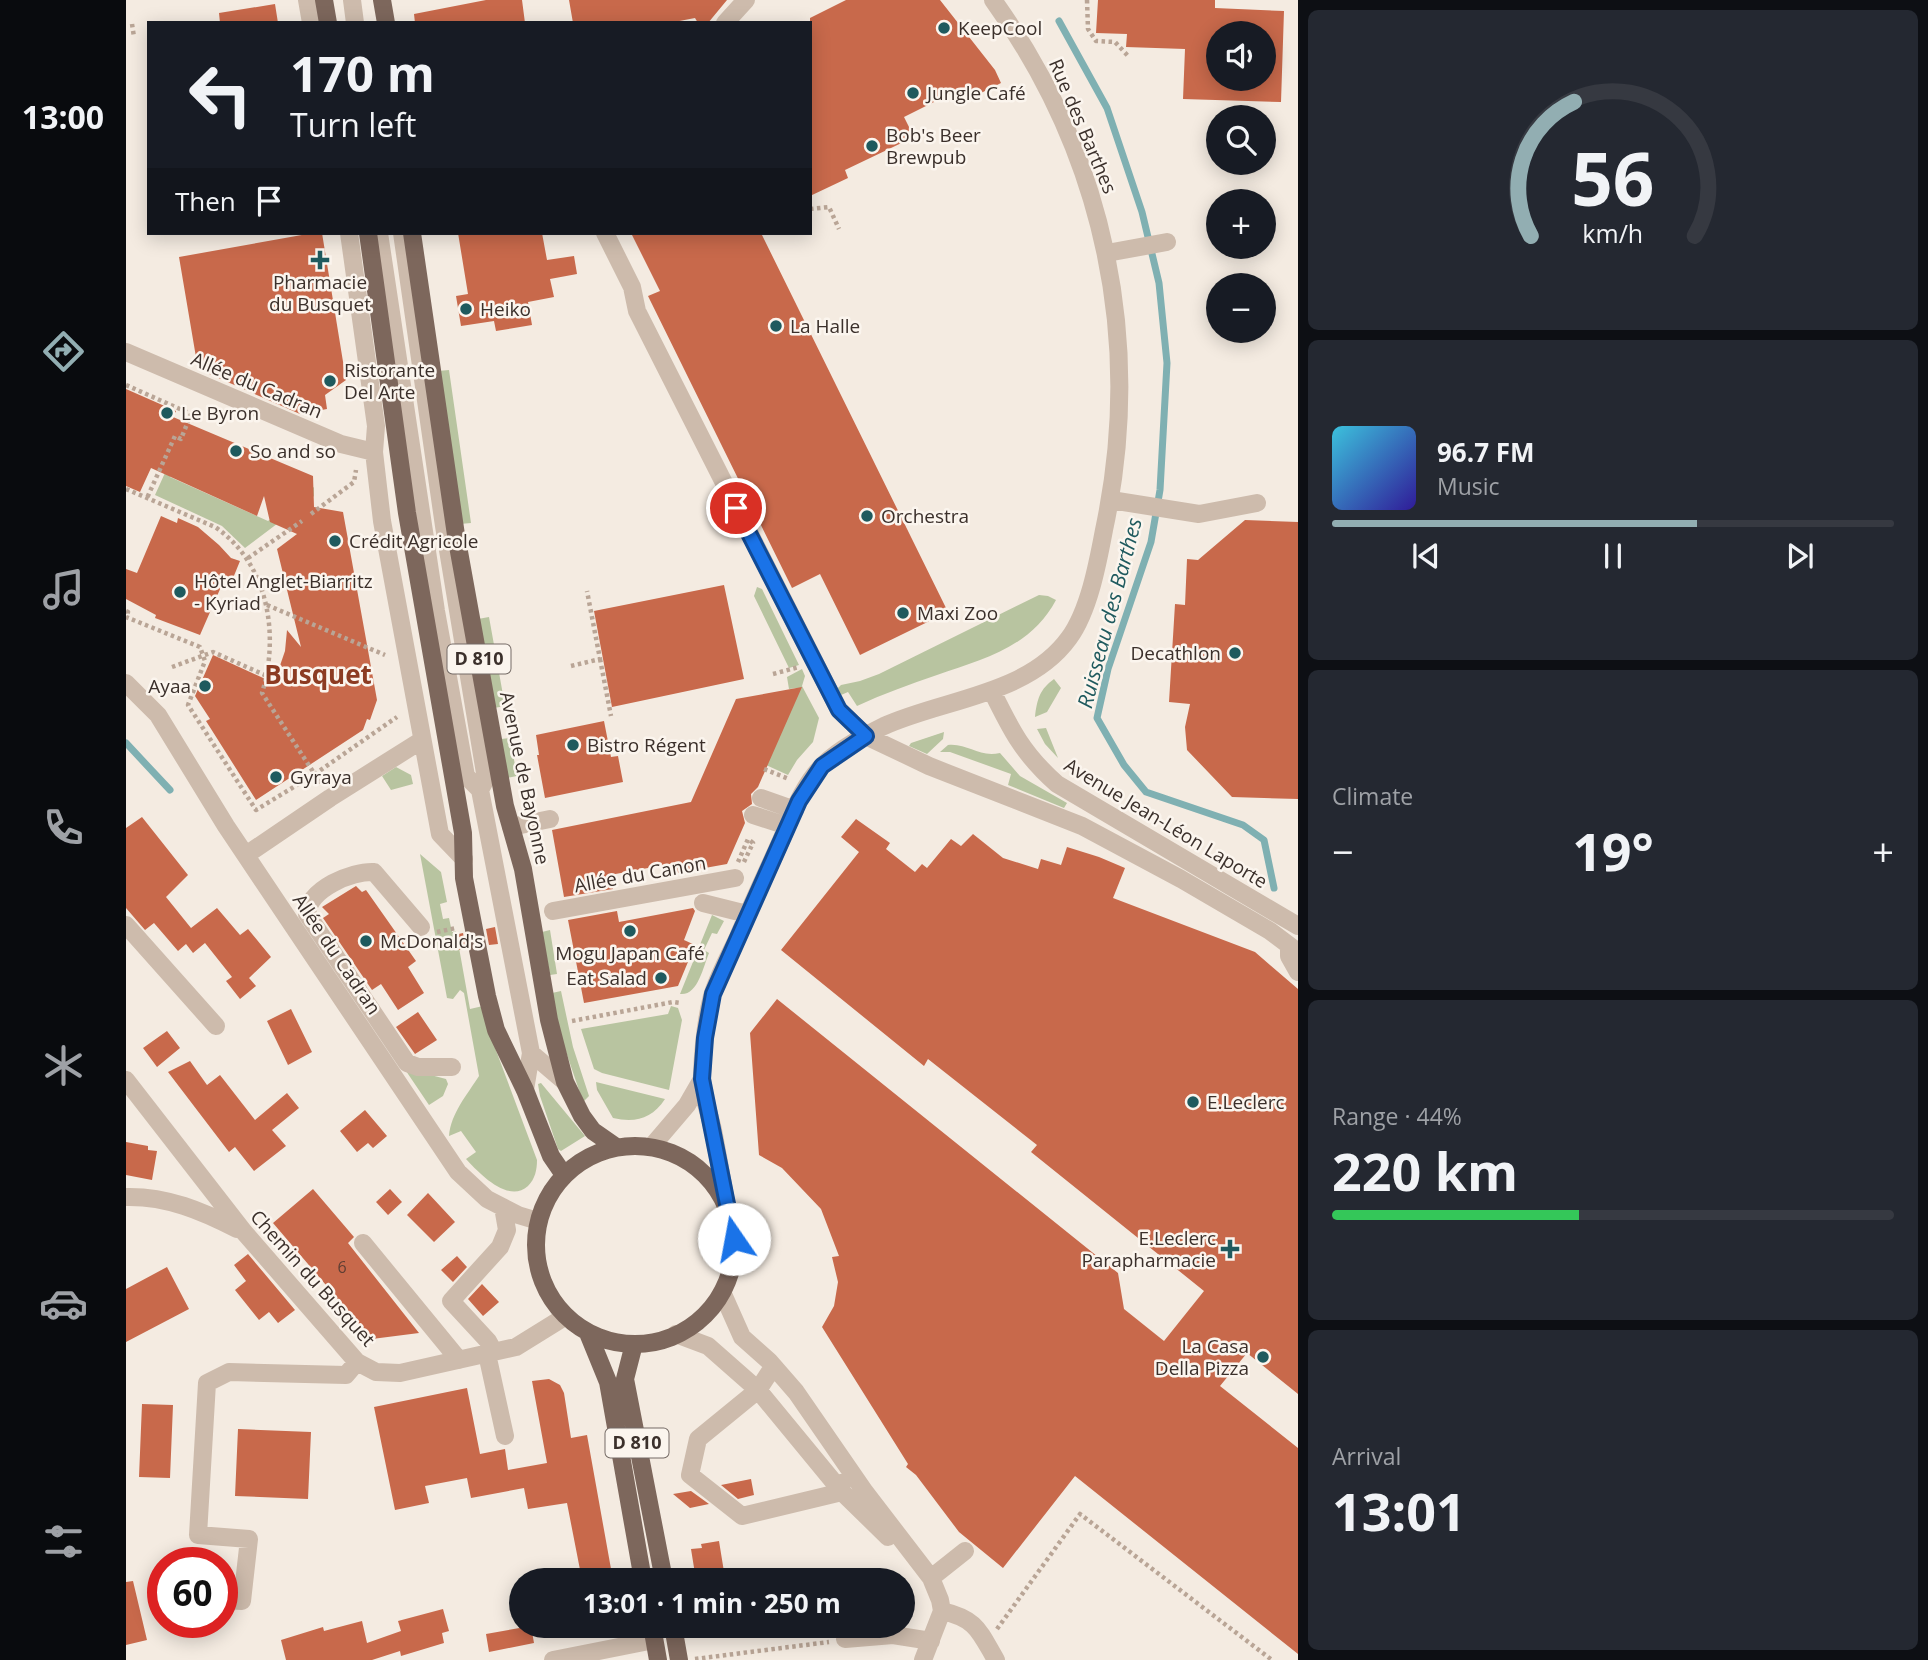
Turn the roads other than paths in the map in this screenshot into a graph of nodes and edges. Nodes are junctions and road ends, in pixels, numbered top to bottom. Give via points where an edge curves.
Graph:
1 (307, 0) edge
2 (324, 0) edge
3 (352, 0) edge
4 (382, 0) edge
5 (746, 0) edge
6 (993, 0) edge
7 (311, 21) edge
8 (328, 21) edge
9 (355, 21) edge
10 (386, 21) edge
11 (727, 21) edge
12 (349, 235) edge
13 (368, 235) edge
14 (379, 235) edge
15 (402, 235) edge
16 (412, 235) edge
17 (606, 235) edge
18 (1167, 242) dead end
19 (1107, 253) junction
20 (126, 352) edge
21 (374, 452) junction
22 (1111, 500) junction
23 (1257, 503) dead end
24 (126, 683) edge
25 (992, 691) junction
26 (866, 736) junction
27 (422, 740) junction
28 (480, 790) junction
29 (757, 806) dead end
30 (791, 818) junction
31 (550, 819) dead end
32 (511, 827) junction
33 (246, 855) junction
34 (464, 859) junction
35 (736, 878) dead end
36 (703, 902) dead end
37 (552, 911) dead end
38 (747, 914) junction
39 (126, 925) edge
40 (1298, 926) edge
41 (421, 927) dead end
42 (1294, 948) edge
43 (1298, 972) edge
44 (216, 1026) dead end
45 (531, 1053) junction
46 (453, 1067) dead end
47 (702, 1079) junction
48 (126, 1080) edge
49 (565, 1082) junction
50 (525, 1090) junction
51 (652, 1146) junction
52 (616, 1147) junction
53 (564, 1175) junction
54 (126, 1197) edge
55 (503, 1207) junction
56 (727, 1207) junction
57 (538, 1221) junction
58 (244, 1232) junction
59 (363, 1243) dead end
60 (722, 1292) junction
61 (566, 1316) junction
62 (588, 1332) junction
63 (668, 1338) junction
64 (634, 1344) junction
65 (490, 1353) junction
66 (459, 1360) junction
67 (357, 1362) junction
68 (774, 1367) junction
69 (758, 1390) junction
70 (505, 1436) dead end
71 (835, 1449) junction
72 (842, 1492) junction
73 (965, 1551) dead end
74 (641, 1568) edge
75 (662, 1568) edge
76 (931, 1578) junction
77 (238, 1601) edge
78 (942, 1611) junction
79 (634, 1638) edge
80 (654, 1638) edge
81 (675, 1638) edge
82 (845, 1640) road end
83 (931, 1641) junction
84 (553, 1660) edge
85 (658, 1660) edge
86 (679, 1660) edge
87 (923, 1660) edge
88 (996, 1660) edge

1 - 7 street
2 - 8 main road
3 - 9 street
4 - 10 main road
5 - 11 street
6 - 19 street, Rue des Barthes via 1034,62 1061,118 1084,171
12 - 21 street via 376,426
13 - 34 main road, D 810 via 407,513
14 - 28 street via 436,611 466,776
15 - 28 street via 486,779
16 - 32 main road, Avenue de Bayonne / D 810 via 456,536
17 - 26 street via 632,287 637,311 812,660 839,710
18 - 19 street
19 - 22 street, Rue des Barthes via 1120,363
20 - 21 street, Allée du Cadran via 341,444
21 - 27 street
22 - 23 street via 1199,514
22 - 25 street, Rue des Barthes via 1085,607 1069,638 1046,660
24 - 33 street, Allée du Cadran via 158,715
25 - 26 street
25 - 40 street, Avenue Jean-Léon Laporte via 1013,734 1034,764 1057,784
26 - 30 street via 822,766
26 - 42 street via 1082,826
27 - 33 street
27 - 34 street via 440,834
28 - 45 street
29 - 30 street
30 - 38 street
31 - 32 street
32 - 49 main road, Avenue de Bayonne / D 810
33 - 55 street, Allée du Cadran via 458,1172 487,1199
34 - 50 main road, D 810 via 487,996 496,1030
35 - 37 street, Allée du Canon
36 - 38 street
38 - 47 street via 713,994
39 - 44 street
41 - 46 street via 374,872 349,874 310,899 308,906 307,914 407,1063
42 - 43 street via 1289,956
45 - 49 street
45 - 50 street
47 - 51 street via 687,1105
47 - 56 street
48 - 58 street, Chemin du Busquet
49 - 52 main road, Avenue de Bayonne / D 810 via 593,1131
50 - 53 main road, D 810 via 551,1156
51 - 52 main road
51 - 56 main road via 691,1164 710,1179
52 - 53 main road via 588,1157
53 - 57 main road via 548,1196
54 - 58 street via 188,1207
55 - 57 street, Allée du Cadran
55 - 65 street via 508,1230 500,1247 451,1301 488,1341
56 - 60 main road via 734,1239 732,1267
57 - 61 main road via 535,1247 539,1272
58 - 67 street, Chemin du Busquet
59 - 66 street
60 - 63 main road via 705,1314
60 - 68 street via 742,1336
61 - 62 main road
61 - 65 street, Chemin du Busquet via 516,1348
62 - 64 main road
62 - 74 main road, D 810 via 608,1382
63 - 64 main road
63 - 69 street via 708,1346
64 - 75 main road, D 810 via 625,1379
65 - 66 street, Chemin du Busquet
65 - 70 street
66 - 67 street, Chemin du Busquet via 400,1373 376,1372
67 - 77 street via 346,1376 229,1372 207,1383 198,1535 249,1539 242,1601
68 - 69 street
68 - 71 street
69 - 72 street
69 - 72 street via 698,1439 690,1475 742,1516
71 - 72 street
71 - 76 street
72 - 76 street
73 - 76 street
76 - 78 street
78 - 83 street
78 - 88 street via 973,1622
79 - 84 street
80 - 85 main road
81 - 86 main road
82 - 83 street via 893,1635
83 - 87 street

